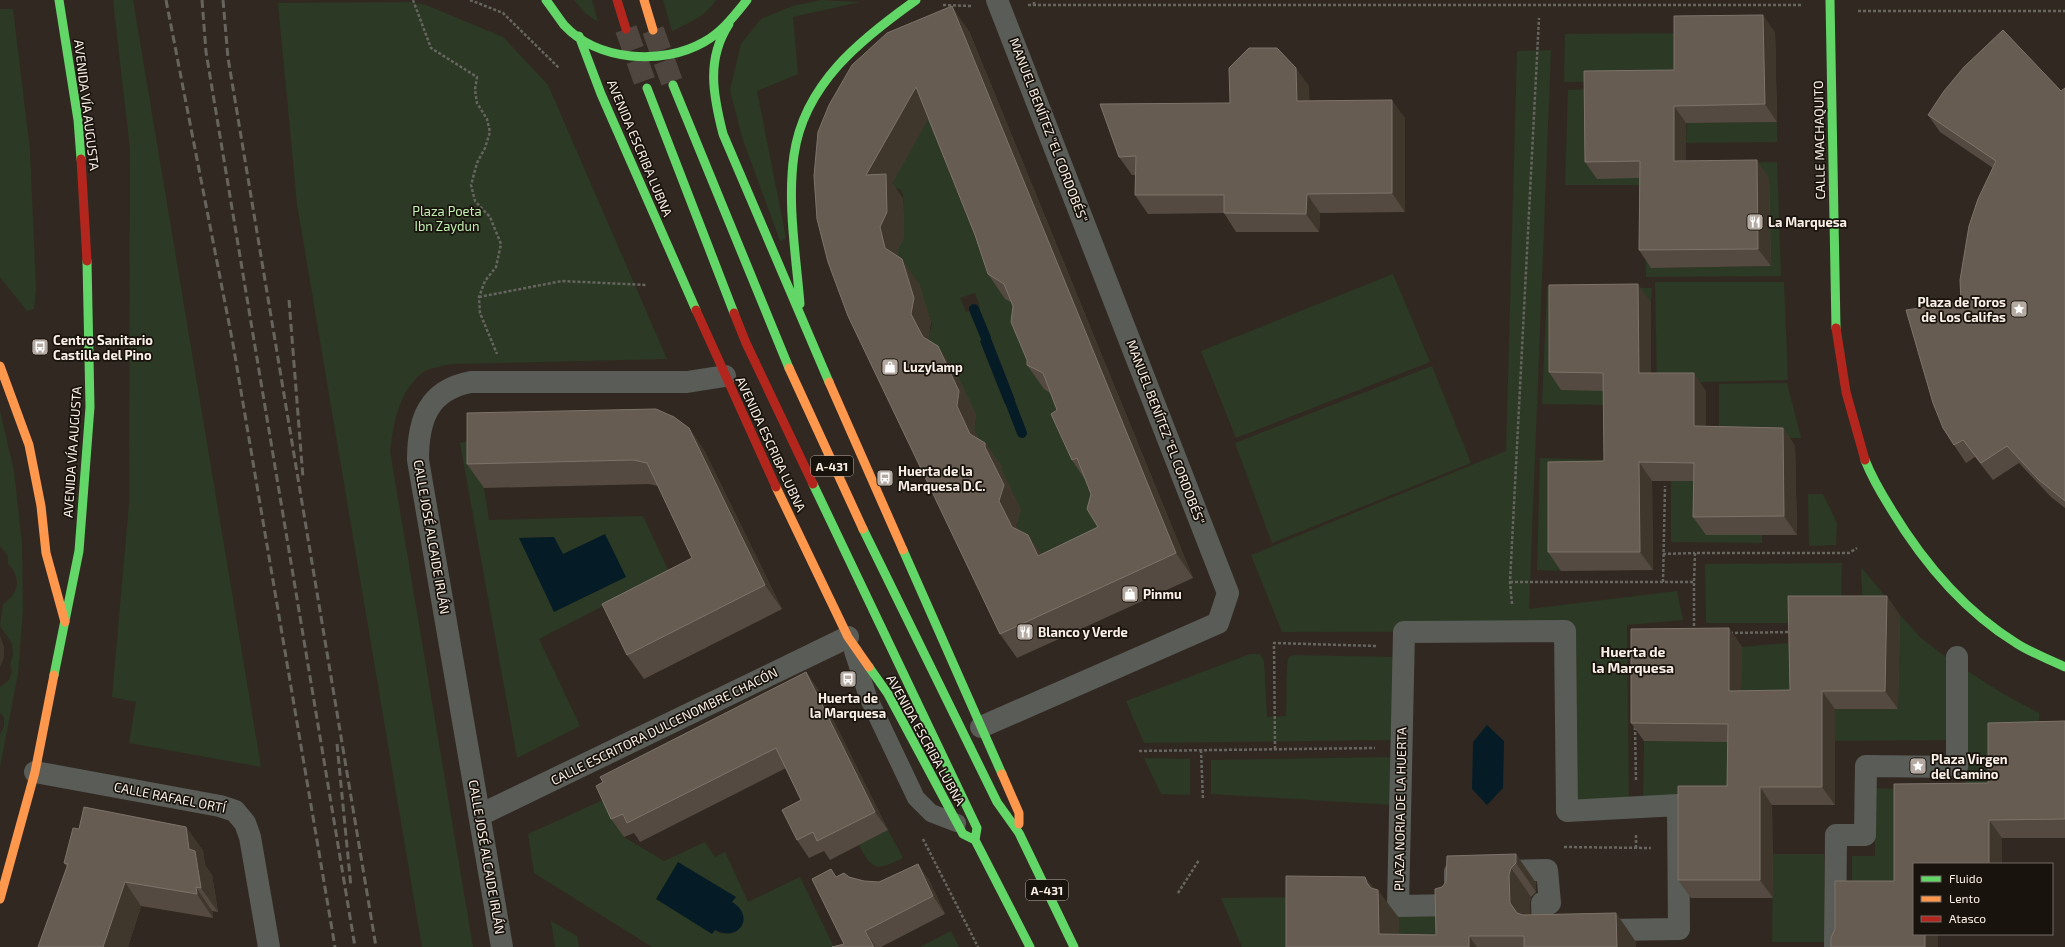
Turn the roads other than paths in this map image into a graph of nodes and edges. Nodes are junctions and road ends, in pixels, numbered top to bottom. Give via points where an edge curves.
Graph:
1 (59, 0) edge
2 (618, 0) edge
3 (644, 0) edge
4 (747, 0) edge
5 (916, 0) edge
6 (997, 0) edge
7 (1830, 0) edge
8 (545, 1) edge
9 (729, 24) junction
10 (626, 29) tunnel mouth
11 (653, 30) tunnel mouth
12 (579, 36) junction
13 (673, 85) tunnel mouth
14 (647, 88) tunnel mouth
15 (802, 321) junction
16 (0, 366) edge
17 (725, 376) junction
18 (65, 622) junction
19 (848, 637) junction
20 (1957, 657) dead end
21 (2065, 667) edge
22 (981, 727) junction
23 (1402, 748) joint
24 (35, 772) junction
25 (480, 815) junction
26 (957, 823) junction
27 (1019, 833) junction
28 (975, 840) junction
29 (0, 899) edge
30 (269, 947) edge
31 (502, 947) edge
32 (1030, 947) edge
33 (1074, 947) edge
34 (1835, 947) edge

1 - 18 main road, AVENIDA VÍA AUGUSTA via 78,120 85,213 90,407 79,551
2 - 10 main road
3 - 11 main road
4 - 9 main road
5 - 15 main road via 879,26 838,64 812,102 797,137 792,189
6 - 22 street, MANUEL BENÍTEZ "EL CORDOBÉS" via 1228,593 1218,623
7 - 21 main road, CALLE MACHAQUITO via 1836,337 1843,383 1855,428 1874,481 1902,529 1936,573 1976,613 2016,643
8 - 12 main road
9 - 12 main road via 711,39 695,47 679,54 656,58 622,56 599,48
9 - 15 main road via 718,43 715,64 717,112 723,134
12 - 17 main road, AVENIDA ESCRIBA LUBNA via 601,94
13 - 27 main road, A-431 via 774,334 841,485 997,802
14 - 28 main road, AVENIDA ESCRIBA LUBNA / A-431 via 746,342 977,828
15 - 22 main road
16 - 18 main road via 29,445 41,506 46,553
17 - 19 main road, AVENIDA ESCRIBA LUBNA
17 - 25 street, CALLE JOSÉ ALCAIDE IRLÁN via 687,382 471,382 456,384 442,391 430,405 421,423 418,460
18 - 24 main road, AVENIDA VÍA AUGUSTA
19 - 25 street, CALLE ESCRITORA DULCENOMBRE CHACÓN
19 - 26 main road, AVENIDA ESCRIBA LUBNA via 888,694
19 - 26 lane via 868,697 916,798 931,813
20 - 34 street via 1957,767 1866,766 1865,835 1836,835
22 - 27 main road via 1019,813
23 - 23 street, PLAZA NORIA DE LA HUERTA via 1404,632 1565,631 1567,811 1678,805 1679,929 1543,931 1542,903 1550,903 1547,870 1455,872 1455,905 1398,906
24 - 29 main road, AVENIDA VÍA AUGUSTA
24 - 30 street, CALLE RAFAEL ORTÍ via 205,802 235,811 245,823 250,837
25 - 31 street, CALLE JOSÉ ALCAIDE IRLÁN
26 - 28 main road, AVENIDA ESCRIBA LUBNA via 963,834
27 - 33 main road, A-431
28 - 32 main road, AVENIDA ESCRIBA LUBNA / A-431

